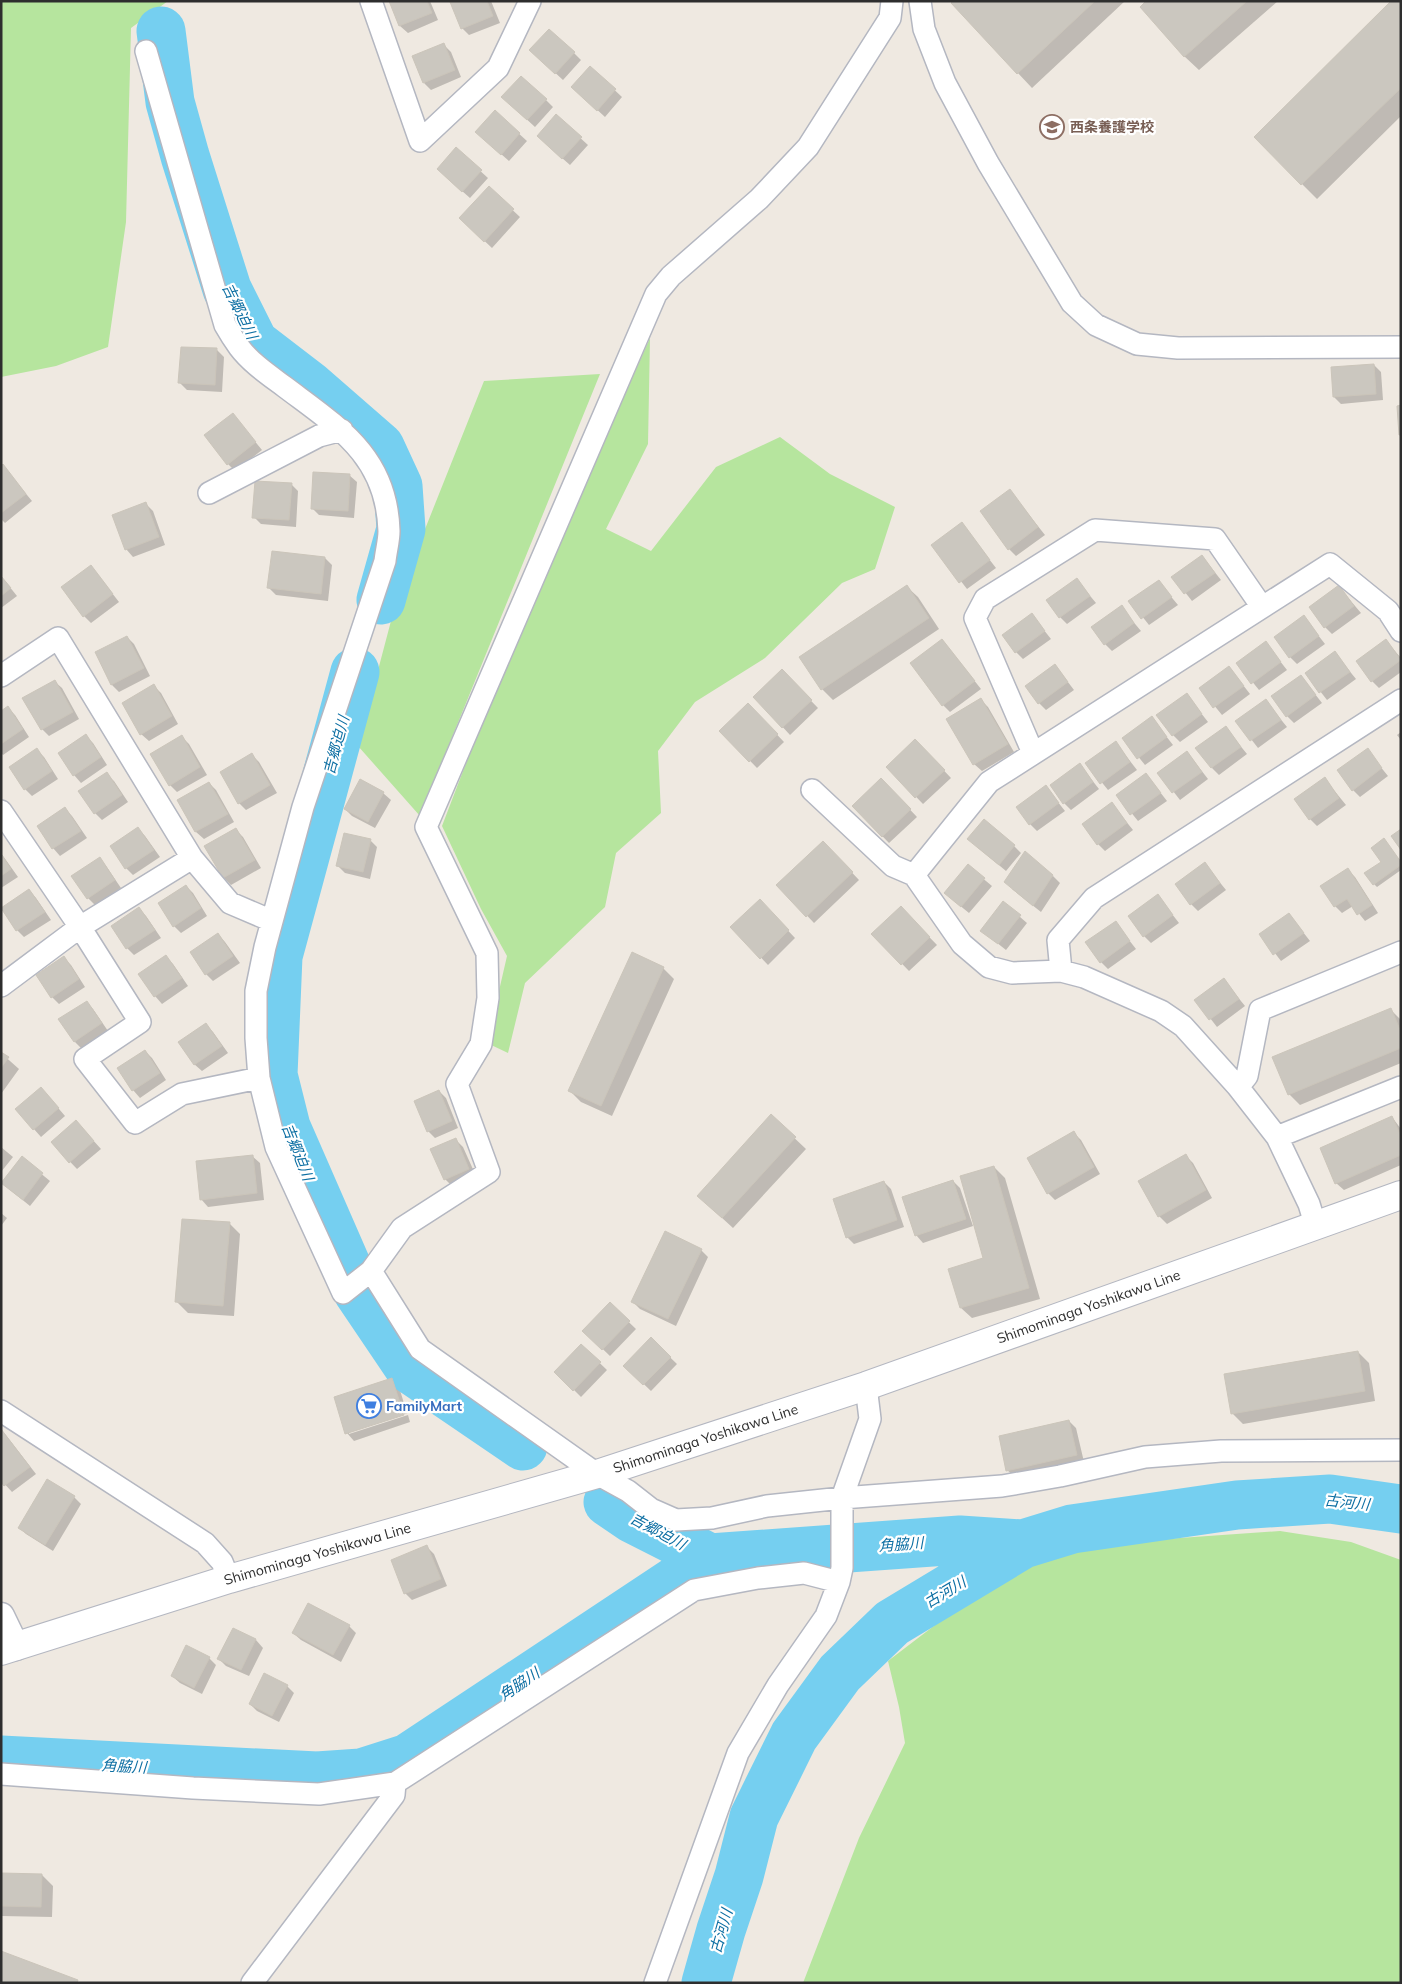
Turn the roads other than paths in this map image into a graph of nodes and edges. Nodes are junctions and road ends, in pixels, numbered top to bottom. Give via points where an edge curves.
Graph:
1 (371, 1) edge
2 (530, 1) edge
3 (921, 5) edge
4 (891, 10) edge
5 (146, 51) dead end
6 (1401, 347) edge
7 (342, 430) junction
8 (209, 493) dead end
9 (1262, 608) junction
10 (1401, 631) edge
11 (1, 676) edge
12 (1401, 700) edge
13 (1033, 753) junction
14 (812, 790) dead end
15 (1, 811) edge
16 (192, 858) junction
17 (914, 876) junction
18 (272, 921) junction
19 (80, 927) junction
20 (1401, 952) edge
21 (1061, 970) junction
22 (1, 986) edge
23 (259, 1078) junction
24 (1238, 1087) junction
25 (1401, 1087) edge
26 (1277, 1137) junction
27 (1401, 1195) edge
28 (1316, 1227) junction
29 (363, 1278) junction
30 (866, 1386) junction
31 (1, 1411) edge
32 (1401, 1450) edge
33 (597, 1474) junction
34 (842, 1503) junction
35 (841, 1575) junction
36 (229, 1579) junction
37 (1, 1616) edge
38 (9, 1649) edge
39 (1, 1774) edge
40 (395, 1782) junction
41 (252, 1983) edge
42 (656, 1983) edge

1 - 2 street via 420,141 498,68
3 - 4 street
3 - 6 street via 924,29 945,83 988,163 1072,303 1096,325 1137,344 1178,348
4 - 29 street via 808,147 759,199 670,276 656,294 426,827 487,953 488,998 481,1044 457,1084 489,1172 402,1228
5 - 7 street via 225,325 240,348 260,368
7 - 8 street via 319,436
7 - 18 street via 374,469 386,506 389,532 385,561 303,807
9 - 10 street via 1330,564 1388,611
9 - 13 street
9 - 13 street via 1215,539 1095,530 985,599 975,618
11 - 16 street via 58,638
12 - 21 street via 1094,898 1058,940
13 - 17 street via 988,782
14 - 17 street via 893,866
15 - 19 street
16 - 18 street via 230,903
16 - 19 street
17 - 21 street via 962,944 989,967 1012,973
18 - 23 street via 256,991
19 - 22 street
19 - 23 street via 140,1022 85,1059 135,1124 182,1094
20 - 24 street via 1260,1010 1248,1076
21 - 24 street via 1084,977 1168,1016 1183,1026
23 - 29 street via 276,1147 343,1293
24 - 26 street
25 - 26 street
26 - 28 street via 1309,1204
27 - 28 main road, Shimominaga Yoshikawa Line
28 - 30 main road, Shimominaga Yoshikawa Line
29 - 33 street via 420,1349
30 - 33 main road, Shimominaga Yoshikawa Line
30 - 34 street via 870,1419
31 - 36 street via 205,1543 222,1562
32 - 34 street via 1221,1451 1146,1457 1002,1486
33 - 34 street via 628,1491 651,1509 676,1520 712,1518 767,1506
33 - 36 main road, Shimominaga Yoshikawa Line
34 - 35 street
35 - 40 street via 804,1573 694,1590
35 - 42 street via 826,1616 778,1685 738,1753
36 - 38 main road, Shimominaga Yoshikawa Line
37 - 38 street
39 - 40 street via 319,1794
40 - 41 street via 394,1796

